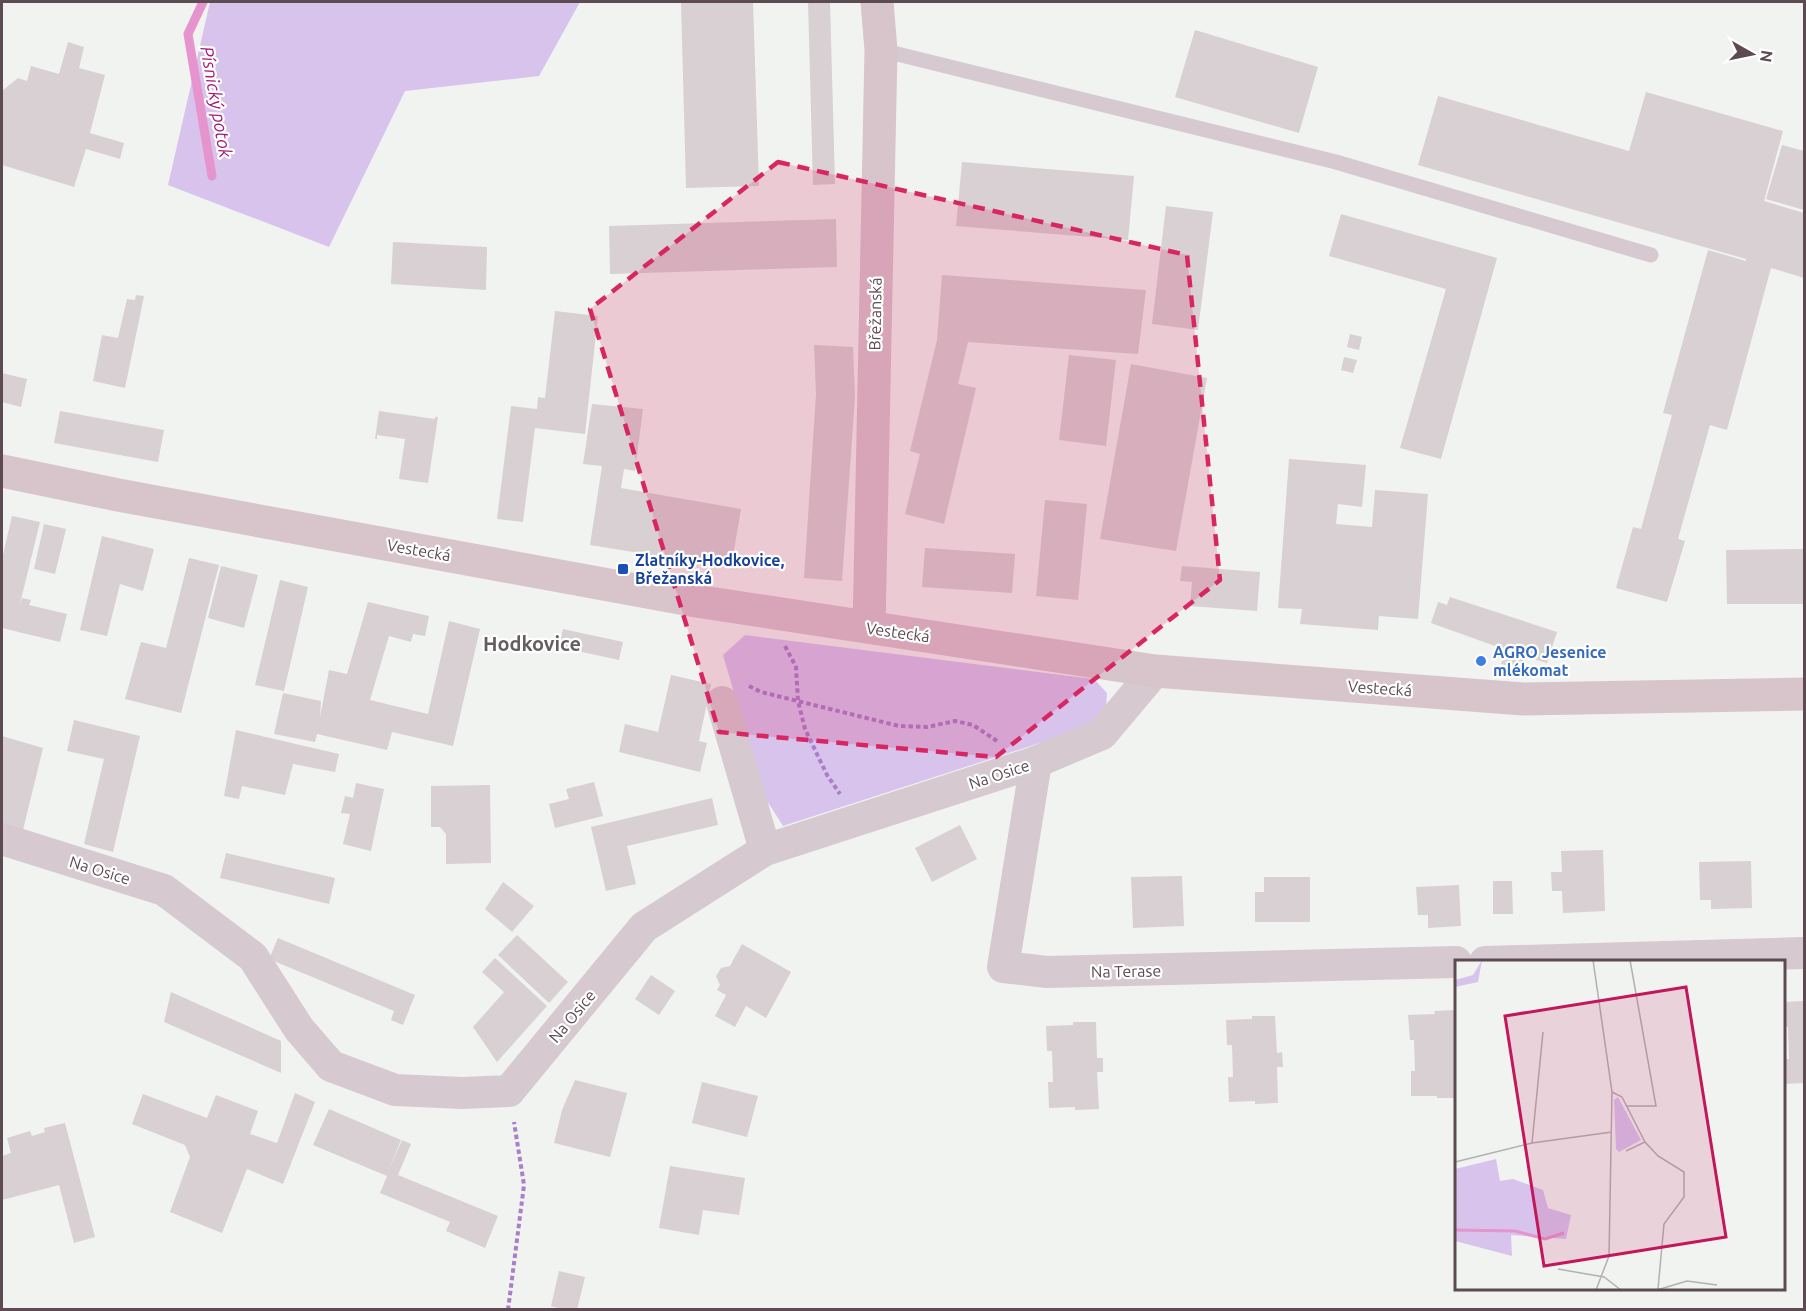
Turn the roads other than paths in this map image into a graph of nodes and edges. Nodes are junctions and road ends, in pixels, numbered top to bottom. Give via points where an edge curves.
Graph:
1 (877, 2) edge
2 (881, 50) junction
3 (1651, 255) dead end
4 (2, 471) edge
5 (869, 627) junction
6 (1155, 671) junction
7 (732, 692) road end
8 (1804, 694) edge
9 (1026, 766) junction
10 (2, 839) edge
11 (765, 850) junction
12 (1804, 953) edge
13 (1556, 960) edge
14 (1455, 962) edge

1 - 2 street, Břežanská
2 - 3 lane via 1336,162
2 - 5 street, Břežanská
4 - 5 street, Vestecká via 696,602
5 - 6 street, Vestecká
6 - 8 street, Vestecká via 1523,699
6 - 9 street, Na Osice via 1102,734
7 - 11 street
9 - 11 street, Na Osice
9 - 14 street, Na Terase via 1003,967 1047,972
10 - 11 street, Na Osice via 164,890 253,957 299,1029 331,1066 395,1090 462,1093 509,1091 644,927
12 - 13 street

